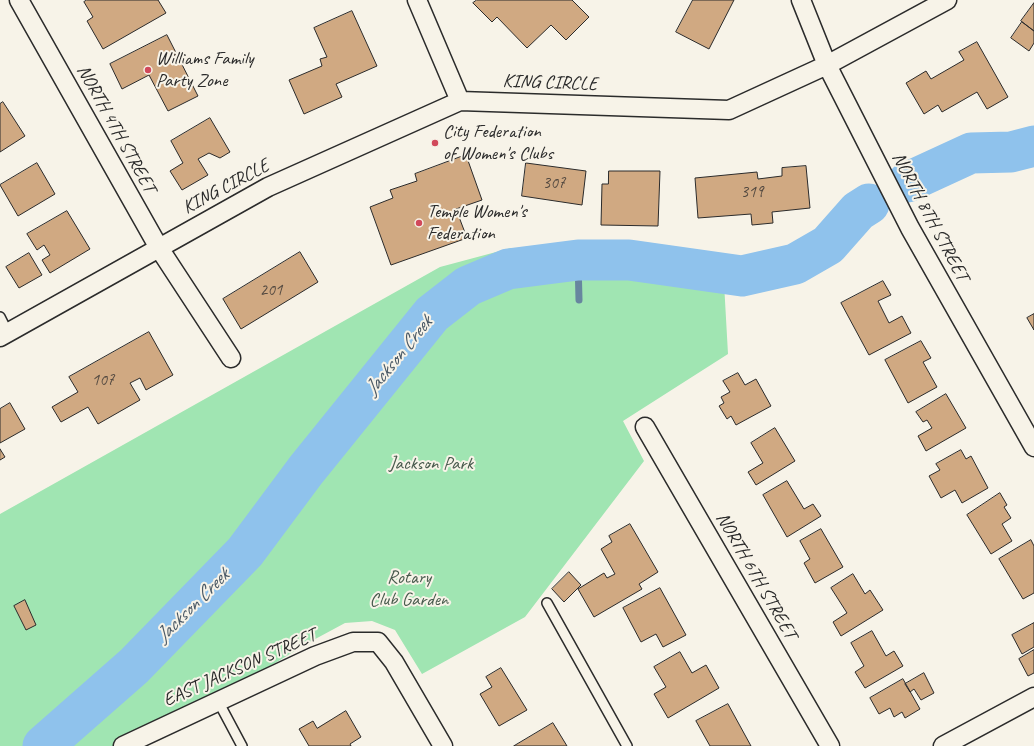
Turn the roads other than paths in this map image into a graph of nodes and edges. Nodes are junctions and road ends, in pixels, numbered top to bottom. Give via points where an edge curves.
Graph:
1 (19, 0) edge
2 (417, 0) edge
3 (801, 0) edge
4 (947, 0) edge
5 (827, 65) junction
6 (460, 101) junction
7 (159, 248) junction
8 (3, 329) edge
9 (231, 358) dead end
10 (645, 427) dead end
11 (1034, 448) edge
12 (547, 603) dead end
13 (1034, 697) edge
14 (218, 701) junction
15 (123, 746) edge
16 (242, 746) edge
17 (442, 746) edge
18 (626, 746) edge
19 (830, 746) edge
20 (943, 746) edge

1 - 7 street, NORTH 4TH STREET
2 - 6 street
3 - 5 street, NORTH 8TH STREET
4 - 5 street, KING CIRCLE
5 - 6 street, KING CIRCLE via 729,110
5 - 11 street, NORTH 8TH STREET via 910,228
6 - 7 street, KING CIRCLE via 268,186
7 - 8 street, KING CIRCLE
7 - 9 street, NORTH 4TH STREET
10 - 19 street, NORTH 6TH STREET
12 - 18 lane
13 - 20 street
14 - 15 street, EAST JACKSON STREET
14 - 16 lane
14 - 17 street, EAST JACKSON STREET via 315,656 353,642 378,642 394,662

